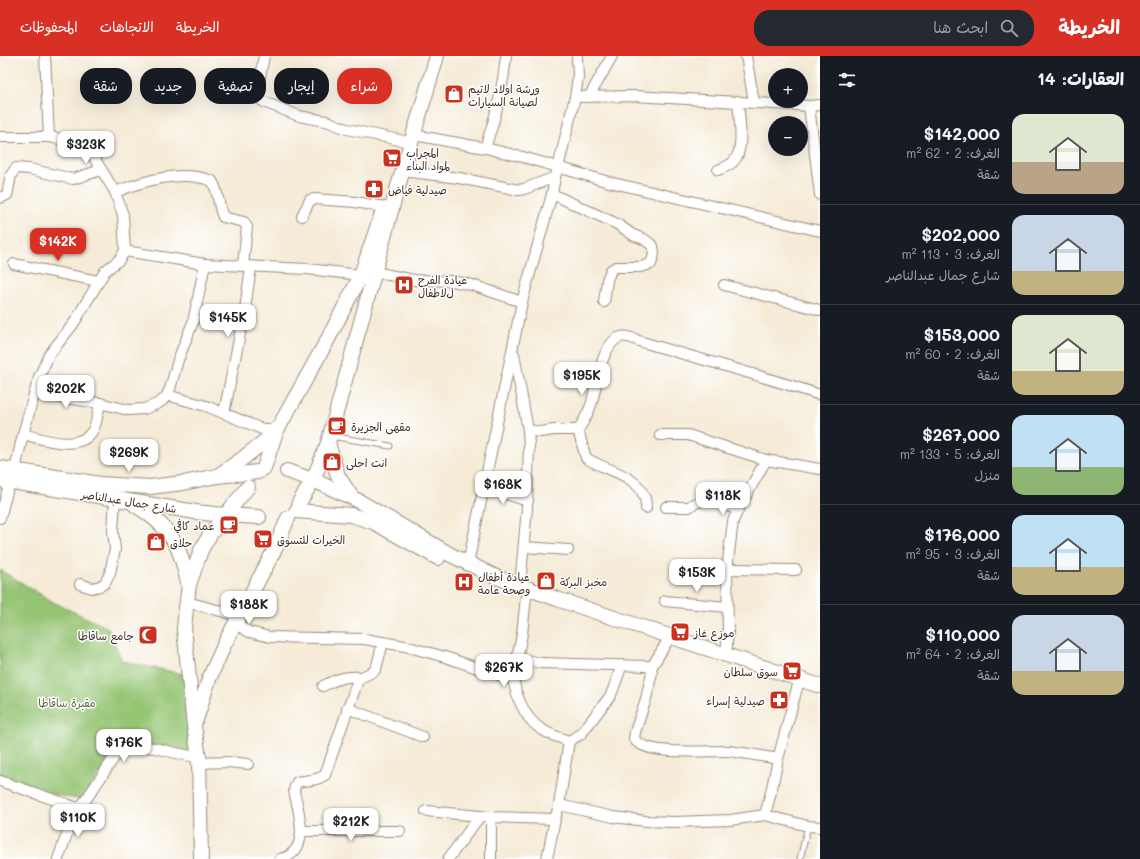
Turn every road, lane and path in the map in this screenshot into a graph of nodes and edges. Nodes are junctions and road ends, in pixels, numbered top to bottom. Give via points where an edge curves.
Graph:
1 (45, 56) edge
2 (264, 56) edge
3 (430, 56) edge
4 (437, 56) edge
5 (506, 56) edge
6 (577, 56) edge
7 (612, 56) edge
8 (746, 56) edge
9 (575, 97) junction
10 (589, 97) junction
11 (738, 101) junction
12 (754, 102) junction
13 (809, 106) junction
14 (820, 106) edge
15 (0, 137) edge
16 (49, 137) junction
17 (409, 138) junction
18 (485, 148) junction
19 (101, 170) junction
20 (718, 170) dead end
21 (404, 171) junction
22 (556, 172) junction
23 (115, 192) junction
24 (552, 194) junction
25 (820, 195) edge
26 (0, 198) edge
27 (384, 207) junction
28 (302, 216) dead end
29 (820, 231) edge
30 (125, 251) junction
31 (14, 264) dead end
32 (205, 264) junction
33 (247, 266) junction
34 (368, 273) junction
35 (98, 281) junction
36 (724, 285) dead end
37 (522, 302) junction
38 (604, 302) dead end
39 (820, 310) edge
40 (513, 347) junction
41 (35, 394) junction
42 (168, 395) junction
43 (820, 395) edge
44 (100, 403) junction
45 (224, 413) junction
46 (278, 429) junction
47 (528, 430) junction
48 (578, 430) junction
49 (23, 434) junction
50 (660, 435) dead end
51 (329, 439) junction
52 (390, 446) dead end
53 (766, 460) junction
54 (0, 468) edge
55 (820, 469) edge
56 (261, 470) junction
57 (288, 471) junction
58 (217, 476) junction
59 (8, 477) edge
60 (314, 480) junction
61 (248, 487) junction
62 (484, 487) junction
63 (352, 497) junction
64 (115, 499) junction
65 (129, 501) junction
66 (528, 501) junction
67 (666, 507) dead end
68 (646, 508) dead end
69 (738, 510) junction
70 (294, 511) junction
71 (224, 515) junction
72 (259, 516) junction
73 (0, 518) edge
74 (524, 547) junction
75 (568, 550) dead end
76 (468, 564) junction
77 (727, 569) junction
78 (796, 570) dead end
79 (80, 584) dead end
80 (189, 585) junction
81 (523, 591) junction
82 (665, 601) dead end
83 (187, 602) junction
84 (727, 608) junction
85 (237, 619) junction
86 (383, 642) junction
87 (667, 642) junction
88 (726, 656) junction
89 (517, 658) junction
90 (622, 665) junction
91 (651, 668) junction
92 (360, 677) junction
93 (513, 679) junction
94 (323, 686) dead end
95 (820, 686) edge
96 (797, 688) junction
97 (820, 695) edge
98 (347, 708) junction
99 (194, 726) junction
100 (423, 737) dead end
101 (569, 740) junction
102 (778, 759) junction
103 (199, 760) junction
104 (248, 764) dead end
105 (0, 781) edge
106 (559, 805) junction
107 (75, 807) junction
108 (426, 811) dead end
109 (765, 815) junction
110 (480, 816) junction
111 (491, 817) junction
112 (555, 819) junction
113 (808, 826) junction
114 (820, 828) edge
115 (302, 831) junction
116 (400, 831) dead end
117 (58, 859) edge
118 (201, 859) edge
119 (280, 859) edge
120 (448, 859) edge
121 (491, 859) edge
122 (547, 859) edge
123 (800, 859) edge

1 - 16 street
2 - 17 street via 257,93 258,98 264,102 299,116 326,121 347,130
3 - 17 main road
4 - 17 main road
5 - 18 street via 501,98
6 - 9 street via 578,77
7 - 10 street
8 - 12 street
9 - 10 street
9 - 22 street
10 - 11 street via 634,96
11 - 12 street
11 - 20 street via 739,154 734,162
12 - 13 street
13 - 14 street
13 - 25 street
15 - 16 street
16 - 19 street via 87,146
17 - 18 street
17 - 21 main road
17 - 27 main road
18 - 22 street via 523,157
19 - 23 street
19 - 26 street via 73,179 16,168 11,175 7,195
21 - 22 street via 459,178 519,190
21 - 34 main road
22 - 24 street
22 - 29 street
23 - 30 street via 123,215
23 - 33 street via 168,177 188,176 212,181 223,217 244,222 247,227
24 - 37 street
24 - 38 street via 617,224 653,246 654,254 650,264 640,267 616,267 611,270
27 - 28 street via 315,199 310,200
27 - 34 main road
30 - 32 street
30 - 35 street
31 - 35 street
32 - 33 street
32 - 42 street via 193,322
33 - 34 street
33 - 45 street via 245,309
34 - 37 street via 414,280 457,282
34 - 46 main road
34 - 51 main road
35 - 41 street via 77,318 49,355
36 - 39 street
37 - 40 street
40 - 47 street
40 - 62 street
41 - 44 street
41 - 49 street
42 - 44 street via 154,406 138,410
42 - 45 street
43 - 48 street via 639,342 630,337 621,337 608,349 591,404
44 - 49 street via 93,430 80,441 68,444
45 - 46 street via 262,429
46 - 56 main road
46 - 58 main road
47 - 48 street
47 - 66 street
48 - 68 street via 586,458 625,475 644,495
49 - 59 street
50 - 53 street via 688,435
51 - 52 lane
51 - 60 main road
51 - 63 main road via 338,476
53 - 55 street
53 - 69 street
54 - 59 main road, شارع جمال عبدالناصر
56 - 57 main road via 276,467
56 - 58 main road, شارع جمال عبدالناصر
56 - 61 main road via 252,478
57 - 60 main road
57 - 70 main road via 298,481 300,489
58 - 59 main road, شارع جمال عبدالناصر via 150,487
59 - 64 main road, شارع جمال عبدالناصر
59 - 73 street
60 - 63 main road
60 - 70 main road
61 - 71 main road
61 - 72 main road via 249,504
62 - 66 street
62 - 76 street
63 - 76 main road
64 - 65 main road, شارع جمال عبدالناصر
64 - 79 street via 115,550 110,572 100,586 92,588
65 - 71 main road, شارع جمال عبدالناصر
65 - 80 main road via 146,511 172,538 178,548
66 - 74 street
67 - 69 street via 689,507 695,502 705,500 720,502
69 - 77 street via 733,521
70 - 72 main road via 276,521
70 - 81 main road via 351,514 373,522 453,566
70 - 85 main road
71 - 72 main road, شارع جمال عبدالناصر
71 - 80 main road via 201,550
74 - 75 street
74 - 81 street
76 - 81 main road
77 - 78 street
77 - 84 street
80 - 83 main road
81 - 87 main road
81 - 88 main road
81 - 89 street
82 - 84 street
83 - 85 street
83 - 99 main road via 184,629
84 - 88 street
85 - 86 street via 249,632 270,637 364,639
85 - 99 main road via 209,679
86 - 92 street via 376,669
86 - 93 street via 425,651
87 - 91 street
87 - 96 main road
88 - 95 main road
89 - 90 street via 541,663
89 - 93 street
90 - 91 street
90 - 101 street via 611,695 581,734
91 - 102 street via 646,699 635,732 634,739 637,742 645,747 665,750 730,751
92 - 94 street via 346,676
92 - 98 street
93 - 101 street via 521,702 532,721 548,733
96 - 97 main road
96 - 102 street
98 - 100 street
98 - 115 street via 324,775 315,780 297,782 295,786
99 - 103 main road
101 - 106 street
102 - 109 street
103 - 104 street
103 - 107 street via 154,748 126,746 118,752 83,804
103 - 118 main road
105 - 107 street
106 - 109 street via 646,822 730,820
106 - 112 street
107 - 117 street
108 - 110 street
109 - 113 street
110 - 111 street
110 - 120 street
111 - 112 street
111 - 121 street
112 - 122 street
113 - 114 street
113 - 123 lane
115 - 116 street
115 - 119 street via 295,851

